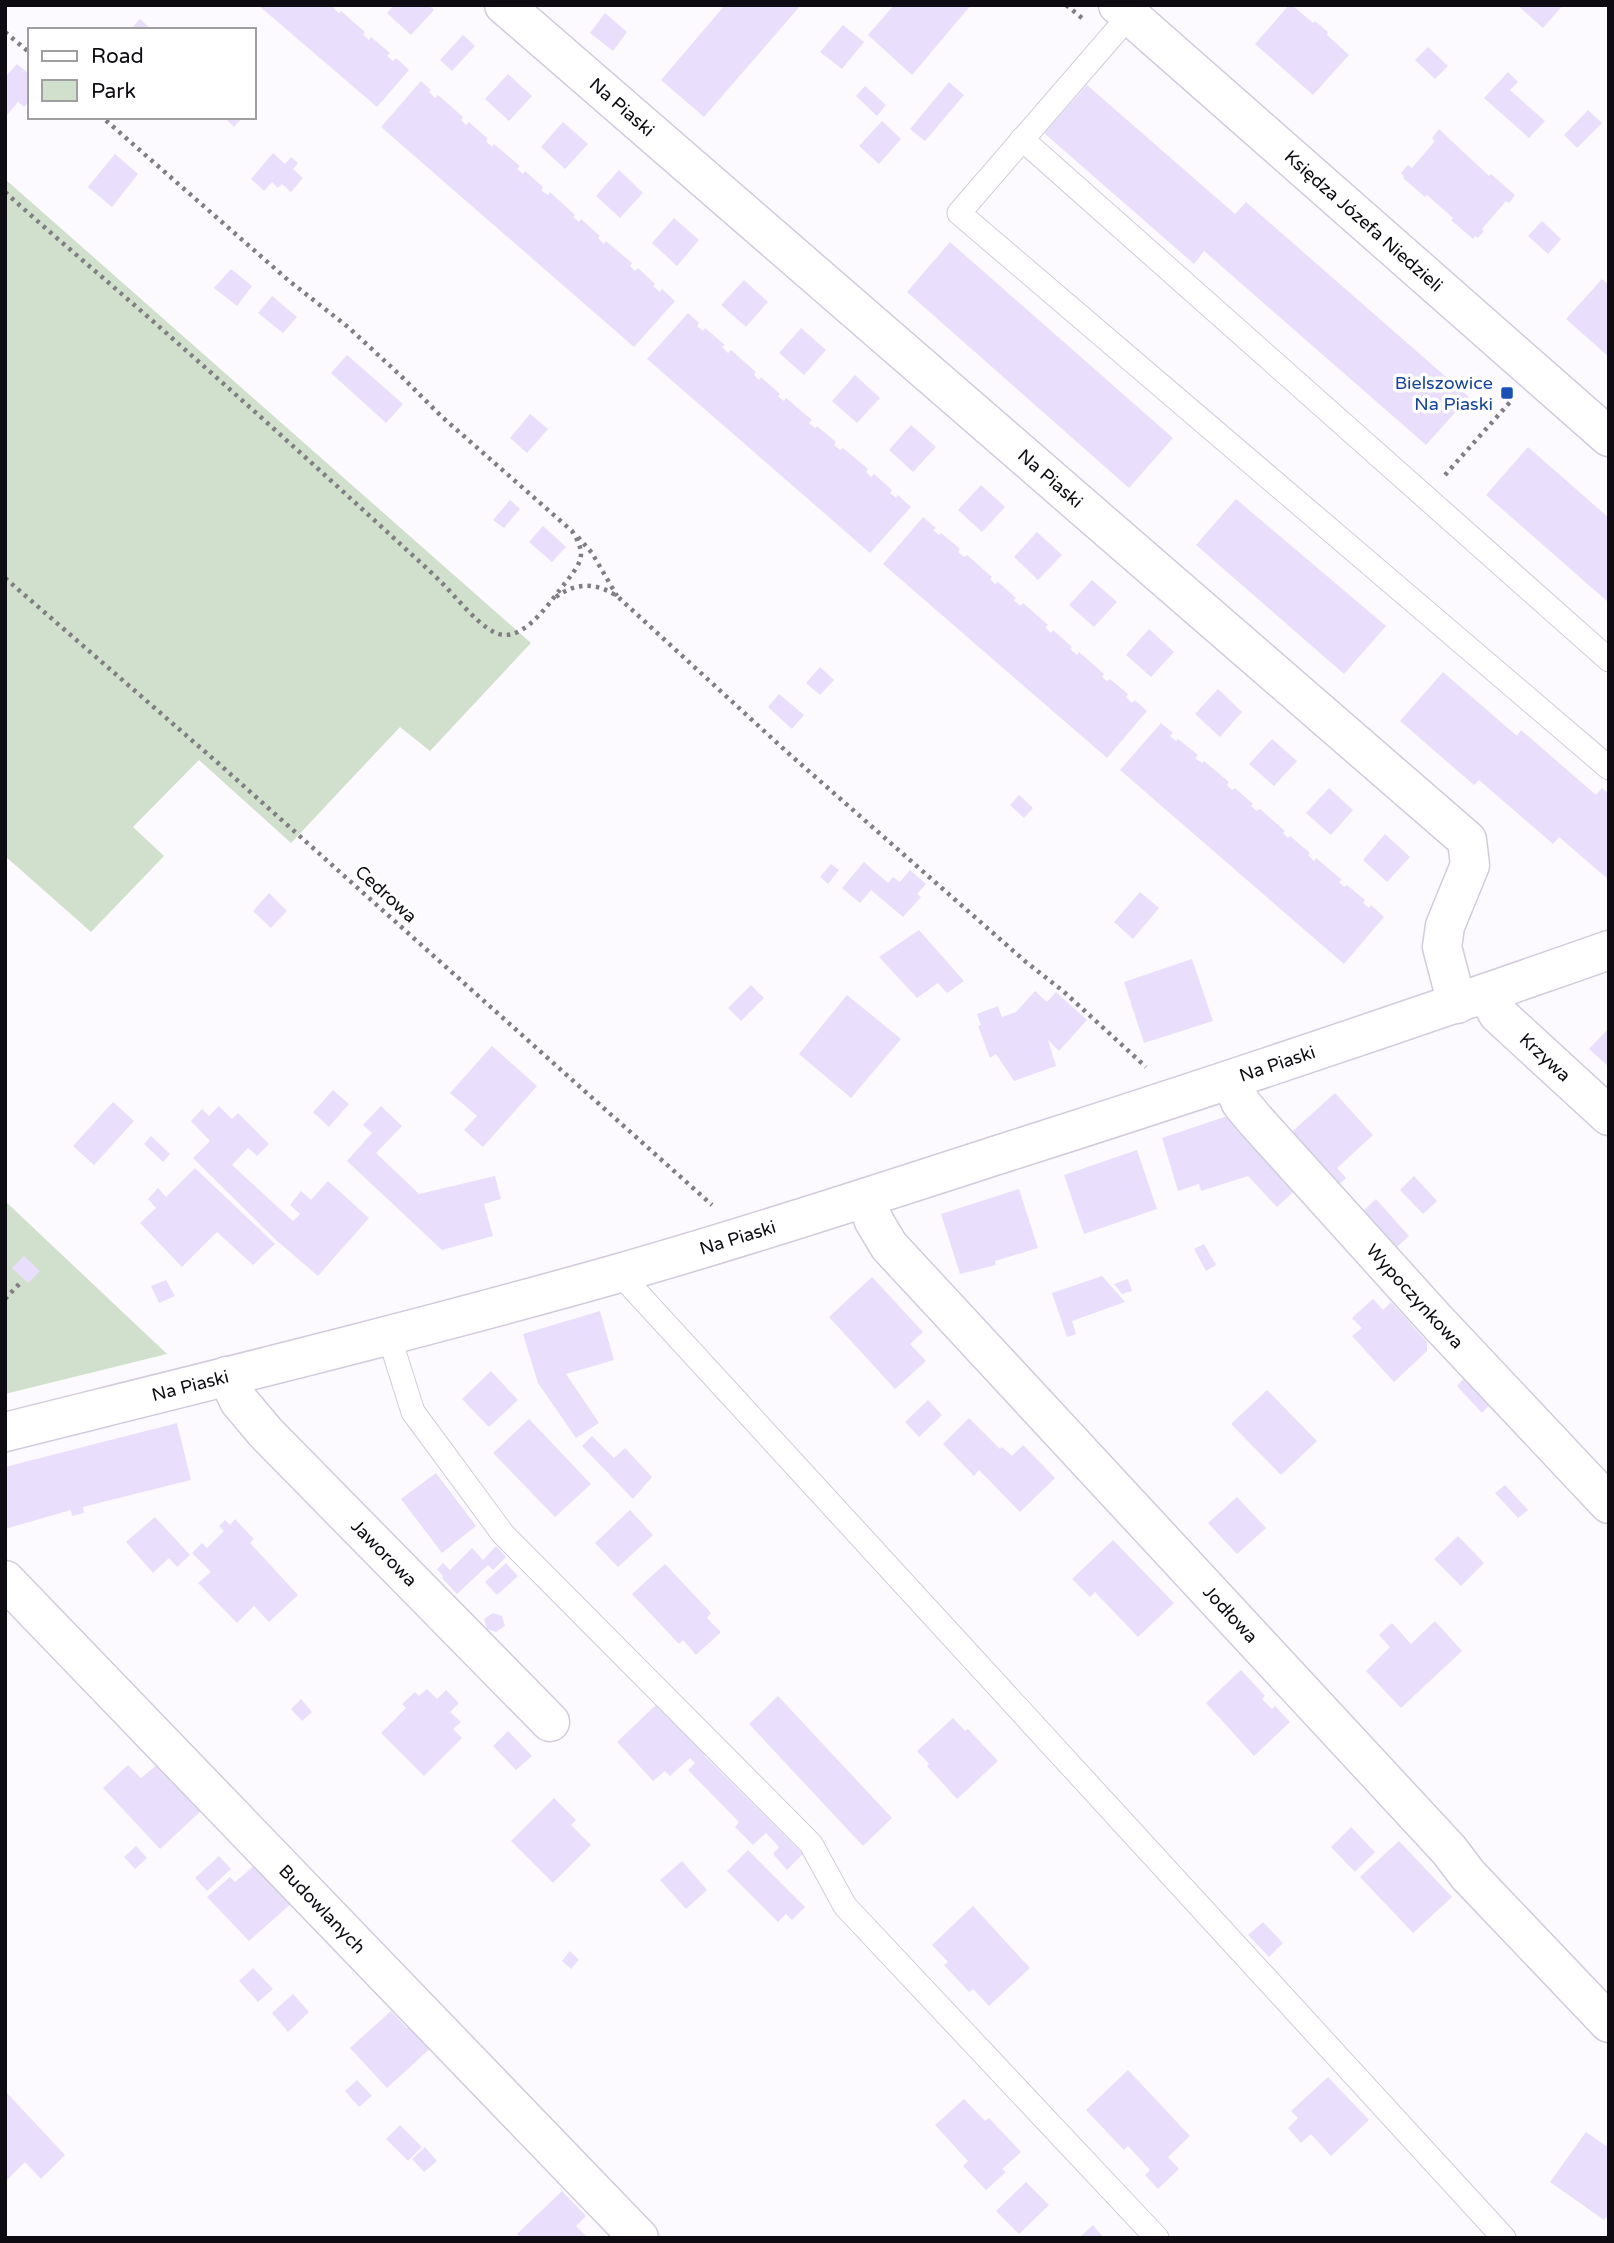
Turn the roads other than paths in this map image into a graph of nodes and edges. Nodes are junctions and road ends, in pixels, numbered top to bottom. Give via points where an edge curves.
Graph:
1 (504, 5) edge
2 (1124, 10) edge
3 (1022, 139) junction
4 (1609, 437) edge
5 (1609, 660) edge
6 (1609, 768) edge
7 (1609, 950) edge
8 (1471, 999) junction
9 (1231, 1080) junction
10 (1609, 1116) edge
11 (865, 1198) junction
12 (619, 1273) junction
13 (389, 1336) junction
14 (227, 1376) junction
15 (5, 1432) edge
16 (1609, 1504) edge
17 (5, 1580) edge
18 (550, 1721) dead end
19 (1609, 2023) edge
20 (639, 2238) edge
21 (1157, 2238) edge
22 (1504, 2238) edge

1 - 8 street, Na Piaski via 1467,840 1470,865 1445,926 1442,947
2 - 3 lane
2 - 4 street, Księdza Józefa Niedzieli
3 - 5 lane
3 - 6 lane via 959,213
7 - 8 street, Na Piaski
8 - 9 street, Na Piaski
8 - 10 street, Krzywa via 1498,1014
9 - 11 street, Na Piaski
9 - 16 street, Wypoczynkowa via 1256,1121
11 - 12 street, Na Piaski
11 - 19 street, Jodłowa via 889,1246
12 - 13 street, Na Piaski
12 - 22 lane
13 - 14 street, Na Piaski
13 - 21 lane via 413,1412 503,1534 810,1844 845,1906
14 - 15 street, Na Piaski
14 - 18 street, Jaworowa via 239,1401 265,1433
17 - 20 street, Budowlanych

